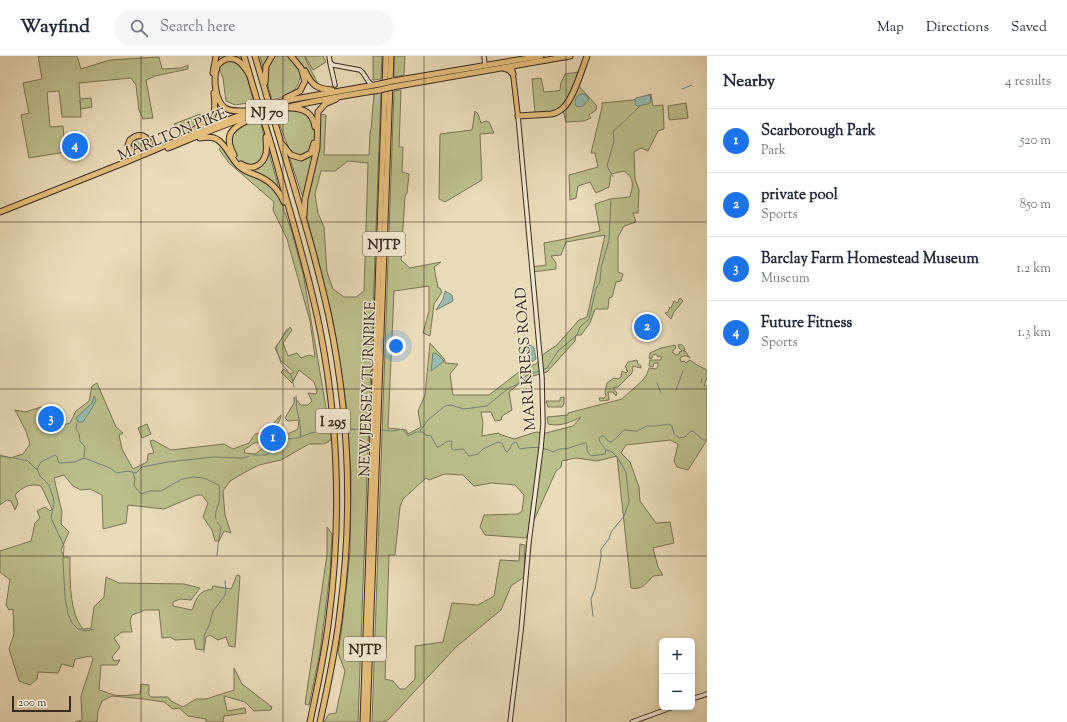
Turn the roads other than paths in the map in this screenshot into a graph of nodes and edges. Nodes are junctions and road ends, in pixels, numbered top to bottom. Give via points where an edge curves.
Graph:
1 (216, 56) edge
2 (244, 56) edge
3 (255, 56) edge
4 (272, 56) edge
5 (291, 56) edge
6 (295, 56) edge
7 (329, 56) edge
8 (386, 56) edge
9 (390, 56) edge
10 (484, 56) edge
11 (541, 56) edge
12 (570, 56) edge
13 (587, 56) edge
14 (512, 61) edge
15 (330, 62) junction
16 (485, 66) junction
17 (500, 68) junction
18 (249, 74) junction
19 (513, 74) junction
20 (366, 78) junction
21 (335, 85) dead end
22 (378, 86) junction
23 (359, 87) junction
24 (341, 90) junction
25 (351, 94) junction
26 (267, 96) junction
27 (275, 104) junction
28 (282, 108) junction
29 (249, 112) junction
30 (260, 115) junction
31 (518, 116) junction
32 (265, 126) junction
33 (178, 140) junction
34 (187, 141) junction
35 (280, 142) junction
36 (150, 143) dead end
37 (145, 154) junction
38 (66, 185) junction
39 (32, 202) junction
40 (0, 212) edge
41 (0, 215) edge
42 (306, 230) junction
43 (296, 234) junction
44 (707, 694) edge
45 (695, 698) edge
46 (665, 710) edge
47 (310, 722) edge
48 (320, 722) edge
49 (363, 722) edge
50 (367, 722) edge
51 (510, 722) edge
52 (632, 722) edge

1 - 33 highway via 213,76 216,106 214,114 209,121
2 - 18 highway, I 295
3 - 26 highway, I 295
4 - 26 highway via 265,72
5 - 27 highway via 304,74 304,86 296,94
6 - 24 highway via 314,85 322,89
7 - 15 street
8 - 49 highway, NEW JERSEY TURNPIKE / NJTP
9 - 50 highway, NEW JERSEY TURNPIKE / NJTP
10 - 16 street
11 - 14 highway, MARLTON PIKE / NJ 70
12 - 14 highway, MARLTON PIKE / NJ 70
13 - 31 highway via 569,101 563,109 552,114
14 - 16 highway, MARLTON PIKE / NJ 70
14 - 17 highway, MARLTON PIKE / NJ 70
14 - 19 main road, MARLKRESS ROAD
15 - 20 street via 336,66 360,70
15 - 21 street
16 - 22 highway, MARLTON PIKE / NJ 70, bridge via 393,81
17 - 19 highway
17 - 22 highway, MARLTON PIKE / NJ 70, bridge via 392,87
18 - 29 highway via 239,61 231,58 220,63 215,77 222,105 233,111
18 - 30 highway, I 295, bridge
19 - 31 main road, MARLKRESS ROAD
20 - 22 street
20 - 23 street via 364,84
22 - 23 highway, MARLTON PIKE / NJ 70
22 - 25 highway, MARLTON PIKE / NJ 70
23 - 24 highway, MARLTON PIKE / NJ 70
24 - 27 highway, MARLTON PIKE / NJ 70
25 - 28 highway, MARLTON PIKE / NJ 70
25 - 42 highway via 327,103 318,112 317,148 304,202
26 - 35 highway, I 295, bridge
27 - 29 highway, MARLTON PIKE / NJ 70
28 - 30 highway, MARLTON PIKE / NJ 70
28 - 35 highway via 299,108 308,112 314,120 315,136 312,151 308,156 301,158 291,155
29 - 33 highway, MARLTON PIKE / NJ 70
30 - 32 highway, I 295
30 - 32 highway via 237,126 229,135 232,152 238,162 248,168 260,164 264,159 267,148
30 - 34 highway, MARLTON PIKE / NJ 70 via 244,118
31 - 51 street, MARLKRESS ROAD via 543,408 522,631
32 - 43 highway, I 295
33 - 37 highway, MARLTON PIKE / NJ 70
34 - 39 highway, MARLTON PIKE / NJ 70
34 - 43 highway via 216,138 242,168 273,184 284,200
35 - 42 highway, I 295
36 - 37 highway via 145,136 140,135 133,137 128,143 131,151
37 - 38 highway, MARLTON PIKE / NJ 70
38 - 39 highway
38 - 40 highway, MARLTON PIKE / NJ 70
39 - 41 highway, MARLTON PIKE / NJ 70
42 - 48 highway, I 295 via 322,287 335,350 346,455 345,570 334,654
43 - 47 highway, I 295 via 322,342 337,471 337,512 330,612
44 - 45 street
46 - 52 street

